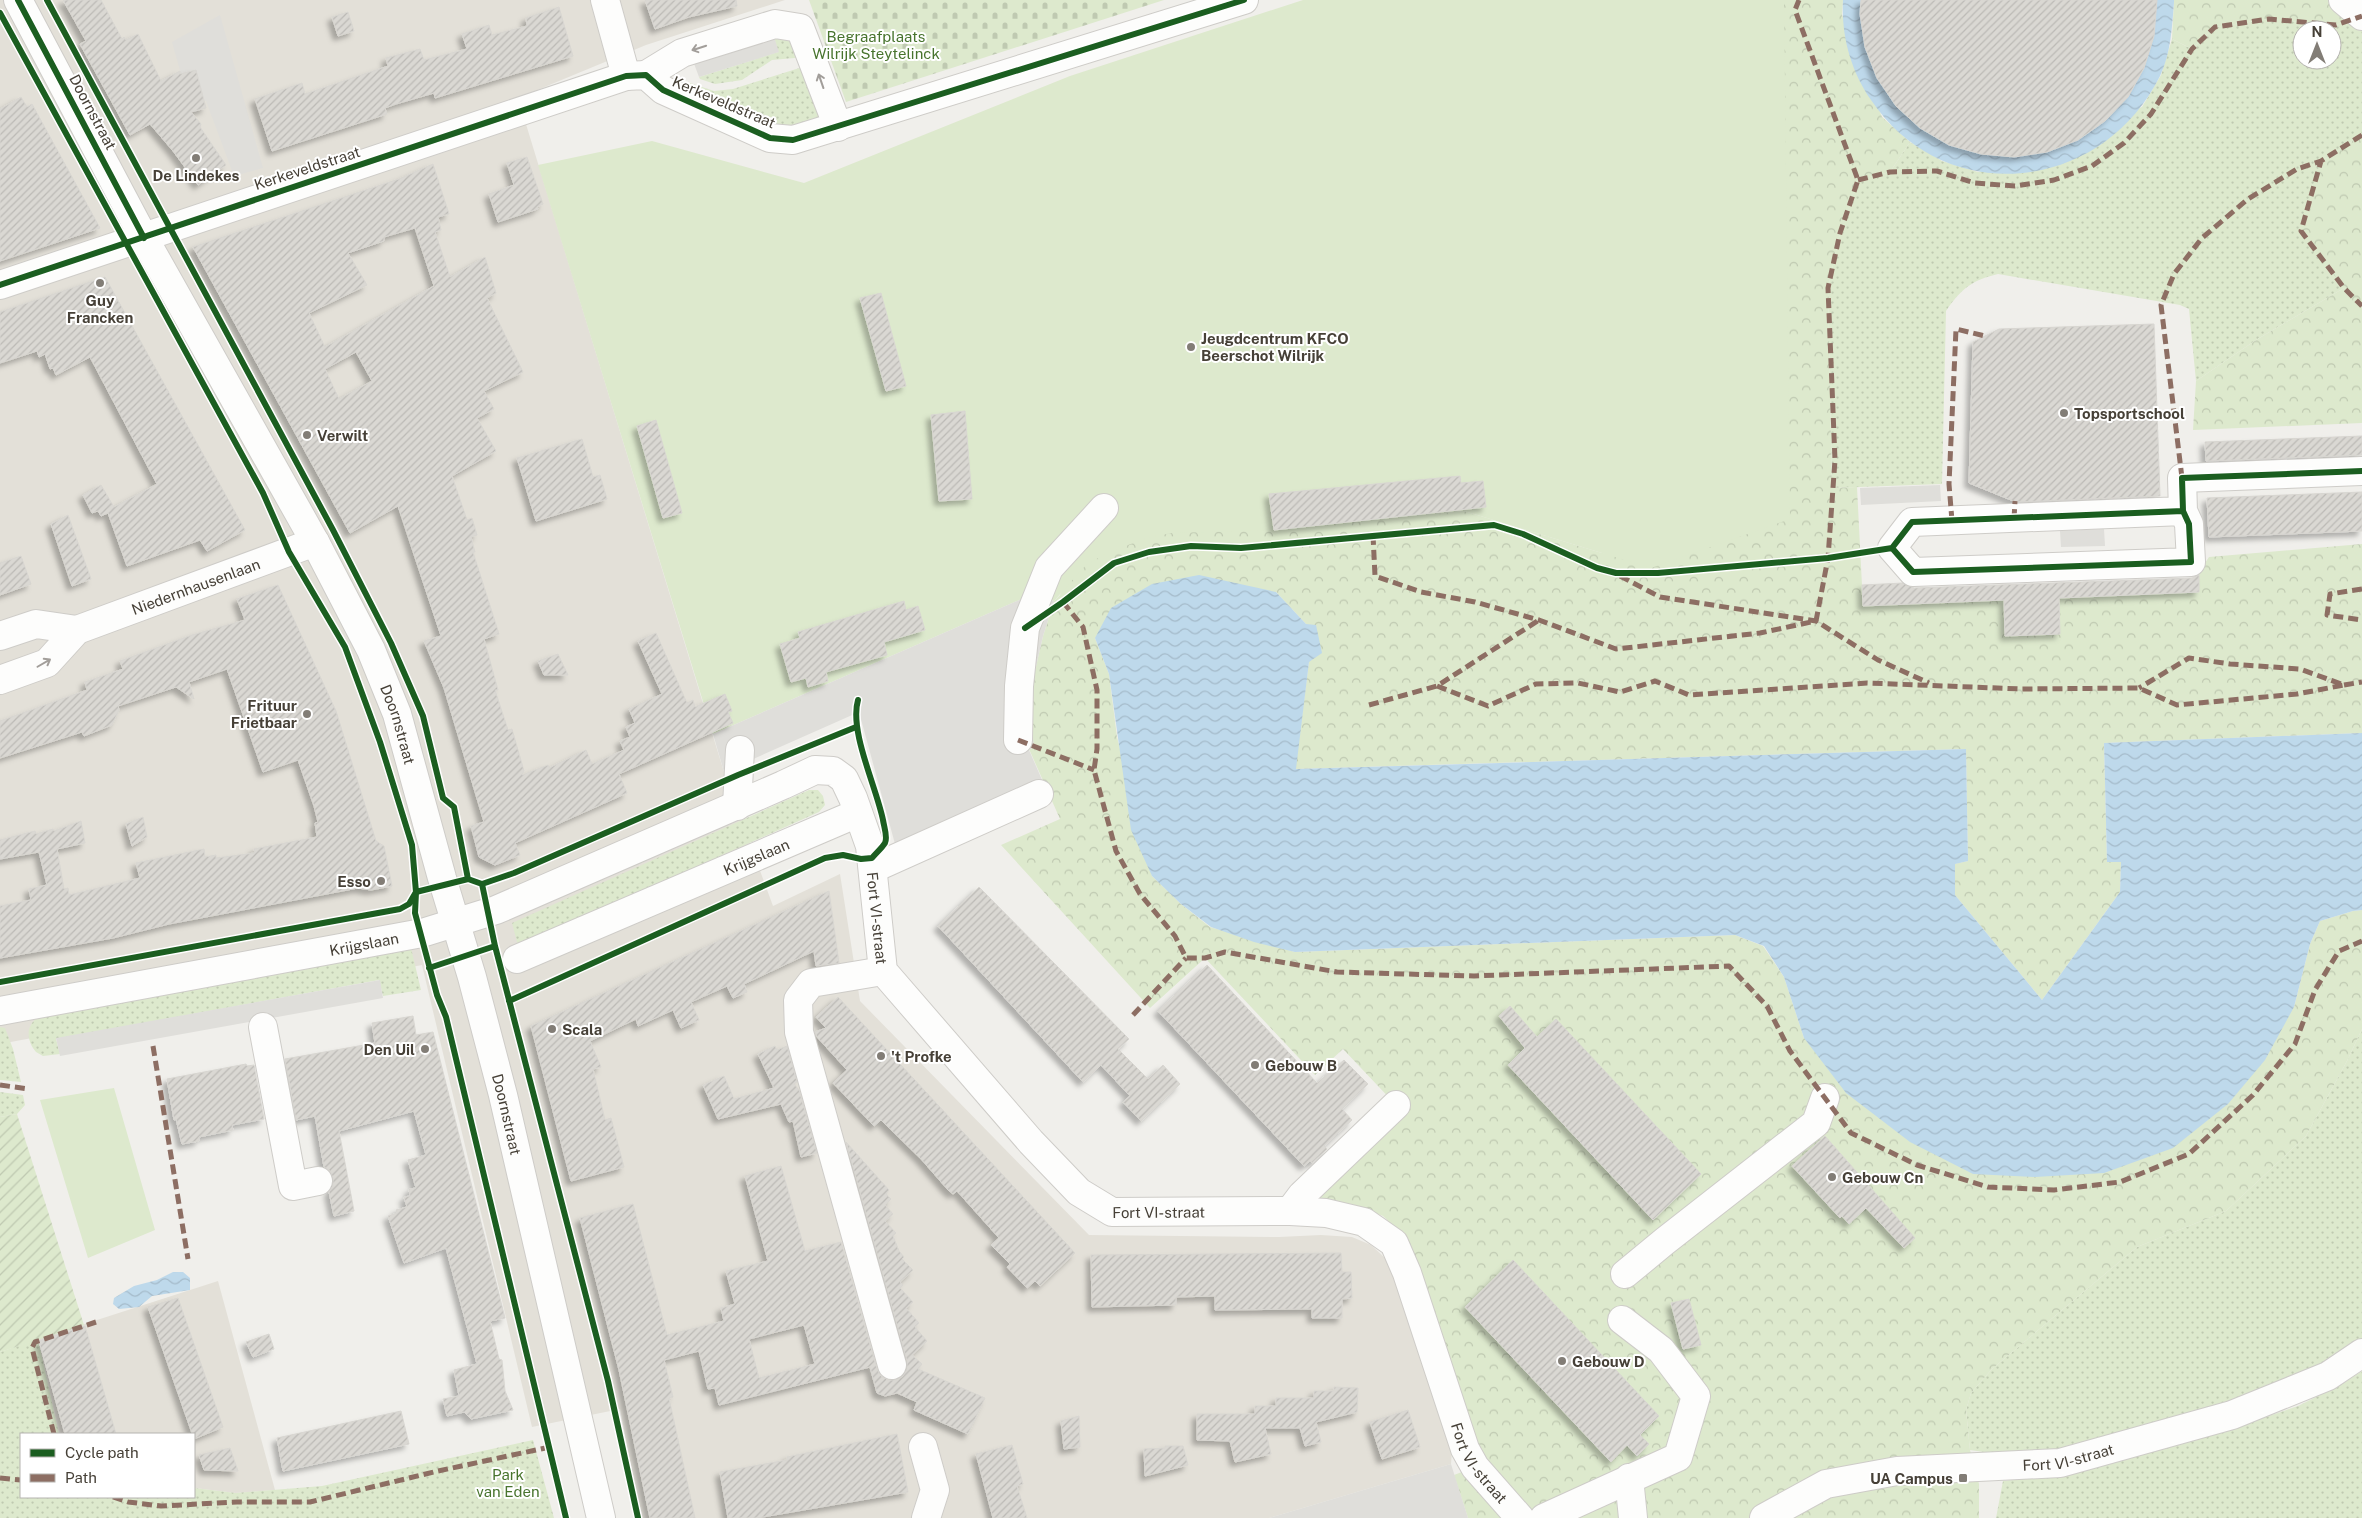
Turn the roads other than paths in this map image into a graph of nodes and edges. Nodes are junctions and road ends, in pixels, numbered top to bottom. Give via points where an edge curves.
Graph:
1 (18, 0) edge
2 (605, 0) edge
3 (1244, 0) edge
4 (2343, 0) edge
5 (2362, 16) edge
6 (636, 76) junction
7 (838, 127) junction
8 (144, 238) junction
9 (0, 285) edge
10 (2362, 471) edge
11 (1104, 508) dead end
12 (2183, 511) junction
13 (315, 542) junction
14 (77, 630) junction
15 (0, 636) edge
16 (0, 680) edge
17 (1018, 740) dead end
18 (740, 750) dead end
19 (844, 779) joint
20 (1039, 794) dead end
21 (737, 806) junction
22 (858, 813) junction
23 (874, 868) junction
24 (456, 923) junction
25 (517, 959) dead end
26 (883, 971) junction
27 (0, 1011) edge
28 (263, 1027) dead end
29 (1825, 1098) dead end
30 (1396, 1105) dead end
31 (318, 1181) dead end
32 (1290, 1211) junction
33 (1625, 1274) dead end
34 (1622, 1320) dead end
35 (2362, 1353) edge
36 (892, 1365) dead end
37 (923, 1447) dead end
38 (1629, 1478) junction
39 (601, 1518) edge
40 (926, 1518) edge
41 (1520, 1518) edge
42 (1544, 1518) edge
43 (1633, 1518) edge
44 (1764, 1518) edge

1 - 8 street, Doornstraat
2 - 6 street
3 - 7 street, Kerkeveldstraat
4 - 5 street
6 - 7 street, Kerkeveldstraat via 770,138 793,140
7 -> 6 street, Kerkeveldstraat via 800,28 775,24 682,53
6 - 8 street, Kerkeveldstraat
8 - 9 street, Kerkeveldstraat
8 - 13 street, Doornstraat
10 - 12 street via 2182,478
11 - 17 street via 1049,568 1025,628
12 - 12 street via 1912,522 1892,548 1914,572 2191,562 2189,524
13 - 14 street, Niedernhausenlaan
13 - 24 street, Doornstraat via 371,650 397,714
14 - 15 street, Niedernhausenlaan via 36,624
16 -> 14 street, Niedernhausenlaan via 47,663
18 - 21 street
19 - 21 street, Krijgslaan via 833,771 815,770
19 - 22 street, Fort VI-straat
20 - 23 street
21 - 24 street, Krijgslaan via 496,910
22 - 23 street, Fort VI-straat
22 - 25 street, Krijgslaan
23 - 26 street, Fort VI-straat
24 - 27 street, Krijgslaan via 422,933
24 - 39 street, Doornstraat via 508,1116
26 - 32 street, Fort VI-straat via 1031,1142 1079,1192 1112,1212
26 - 36 street via 810,983 798,1000 798,1016 799,1032
28 - 31 street via 293,1186
29 - 33 street via 1816,1123
30 - 32 street via 1302,1195
32 - 41 street, Fort VI-straat via 1326,1213 1364,1222 1394,1243 1466,1449 1475,1467
34 - 38 street via 1661,1350 1696,1396 1678,1456
35 - 44 street, Fort VI-straat via 2328,1376 2232,1415 2060,1463 1879,1474 1826,1484
37 - 40 street via 935,1490
38 - 42 street
38 - 43 street

